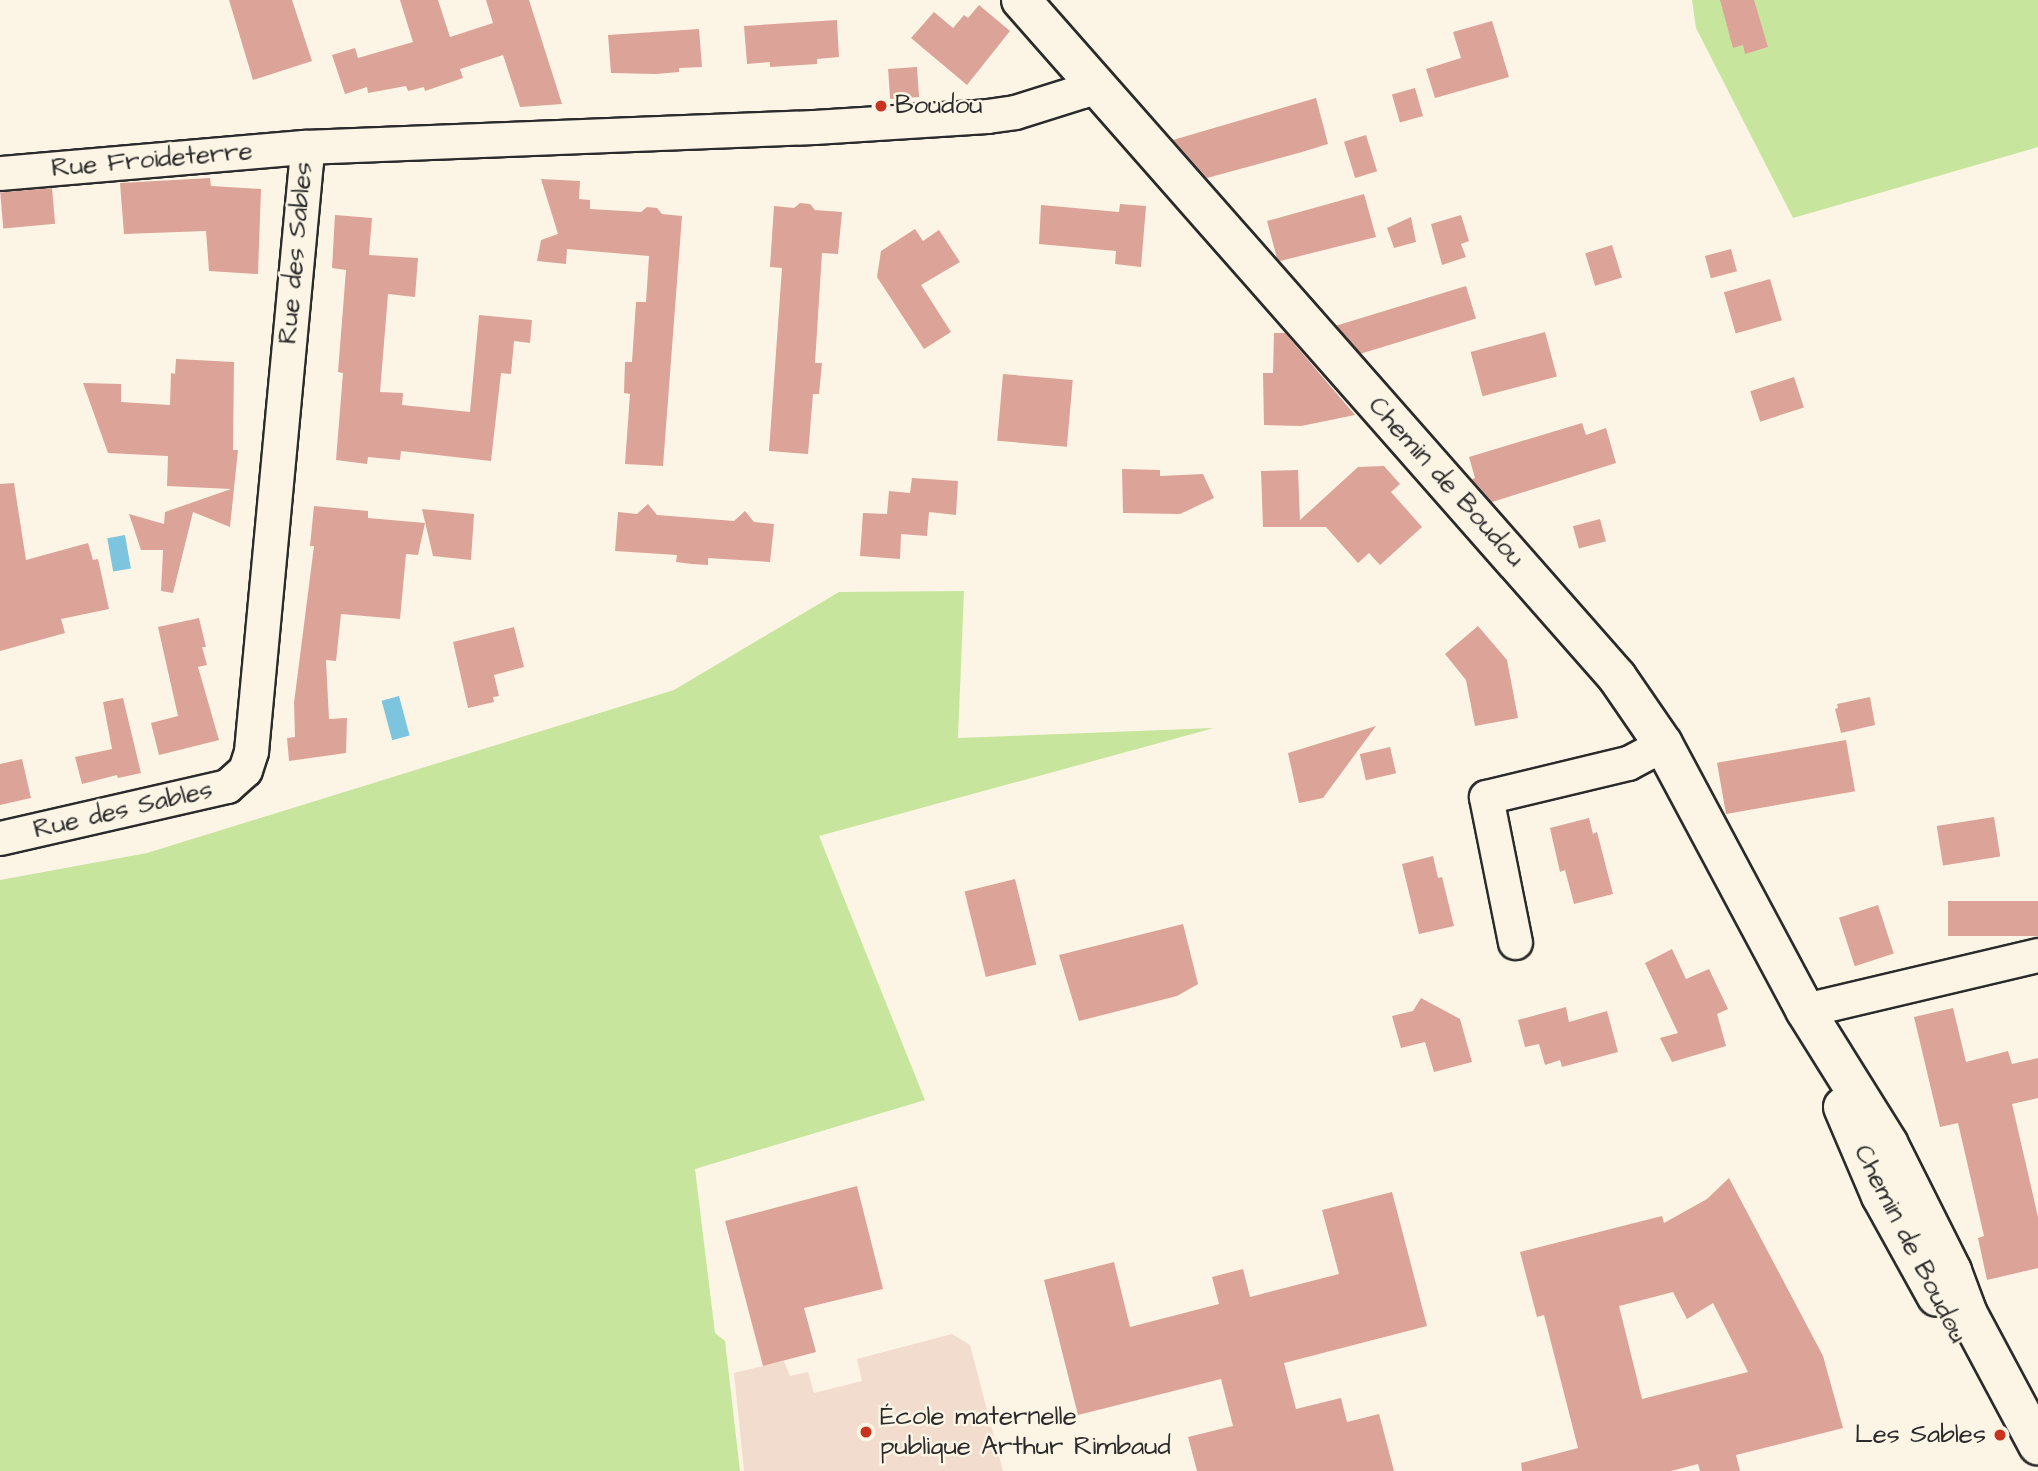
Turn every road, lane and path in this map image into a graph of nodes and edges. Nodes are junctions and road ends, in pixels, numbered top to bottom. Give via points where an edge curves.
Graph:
1 (1021, 0) edge
2 (1093, 81) junction
3 (304, 147) junction
4 (0, 173) edge
5 (1663, 744) junction
6 (0, 838) edge
7 (1516, 942) dead end
8 (2038, 955) edge
9 (1805, 1010) junction
10 (2038, 1445) edge
11 (2028, 1471) edge

1 - 2 street, Chemin de Boudou
2 - 3 street, Rue des Sables via 1082,92 987,116
2 - 5 street, Chemin de Boudou via 1617,677
3 - 4 street, Rue Froideterre
3 - 6 street, Rue des Sables via 251,751 245,769 227,786
5 - 7 street via 1628,763 1486,797
5 - 9 street, Chemin de Boudou
8 - 9 street
9 - 10 street, Chemin de Boudou via 1888,1143 1952,1271 1968,1314
9 - 11 street, Chemin de Boudou via 1881,1196

